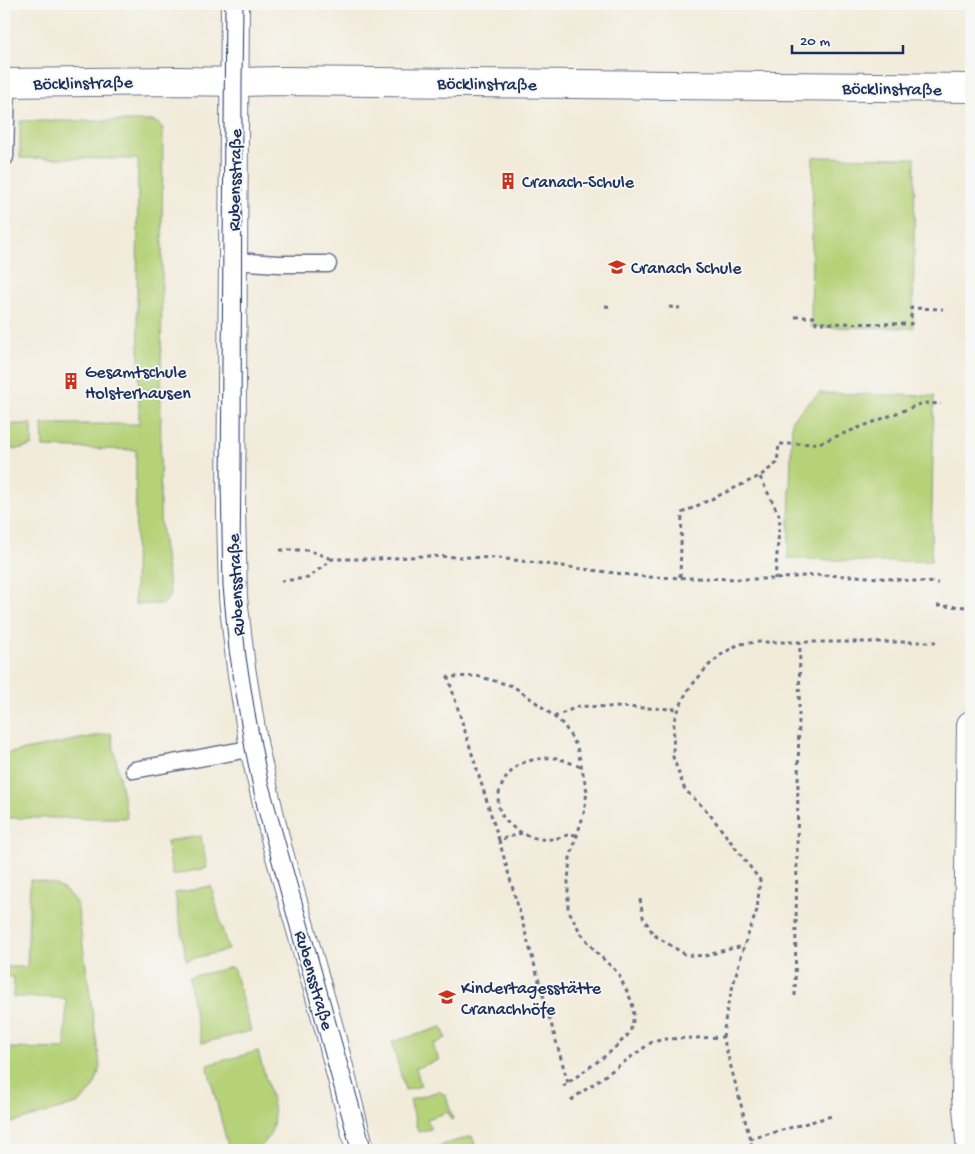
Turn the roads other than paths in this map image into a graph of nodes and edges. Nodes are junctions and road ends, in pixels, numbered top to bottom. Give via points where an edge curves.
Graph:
1 (235, 4) edge
2 (234, 82) junction
3 (6, 83) edge
4 (971, 88) edge
5 (5, 158) dead end
6 (233, 262) junction
7 (328, 264) dead end
8 (971, 725) edge
9 (254, 748) junction
10 (134, 770) dead end
11 (360, 1150) edge
12 (971, 1150) edge

1 - 2 street, Rubensstraße
2 - 3 street, Böcklinstraße
2 - 4 street, Böcklinstraße
2 - 6 street, Rubensstraße
3 - 5 lane
6 - 7 lane
6 - 9 street, Rubensstraße via 233,598
8 - 12 street via 966,1097
9 - 10 lane
9 - 11 street, Rubensstraße via 277,846

